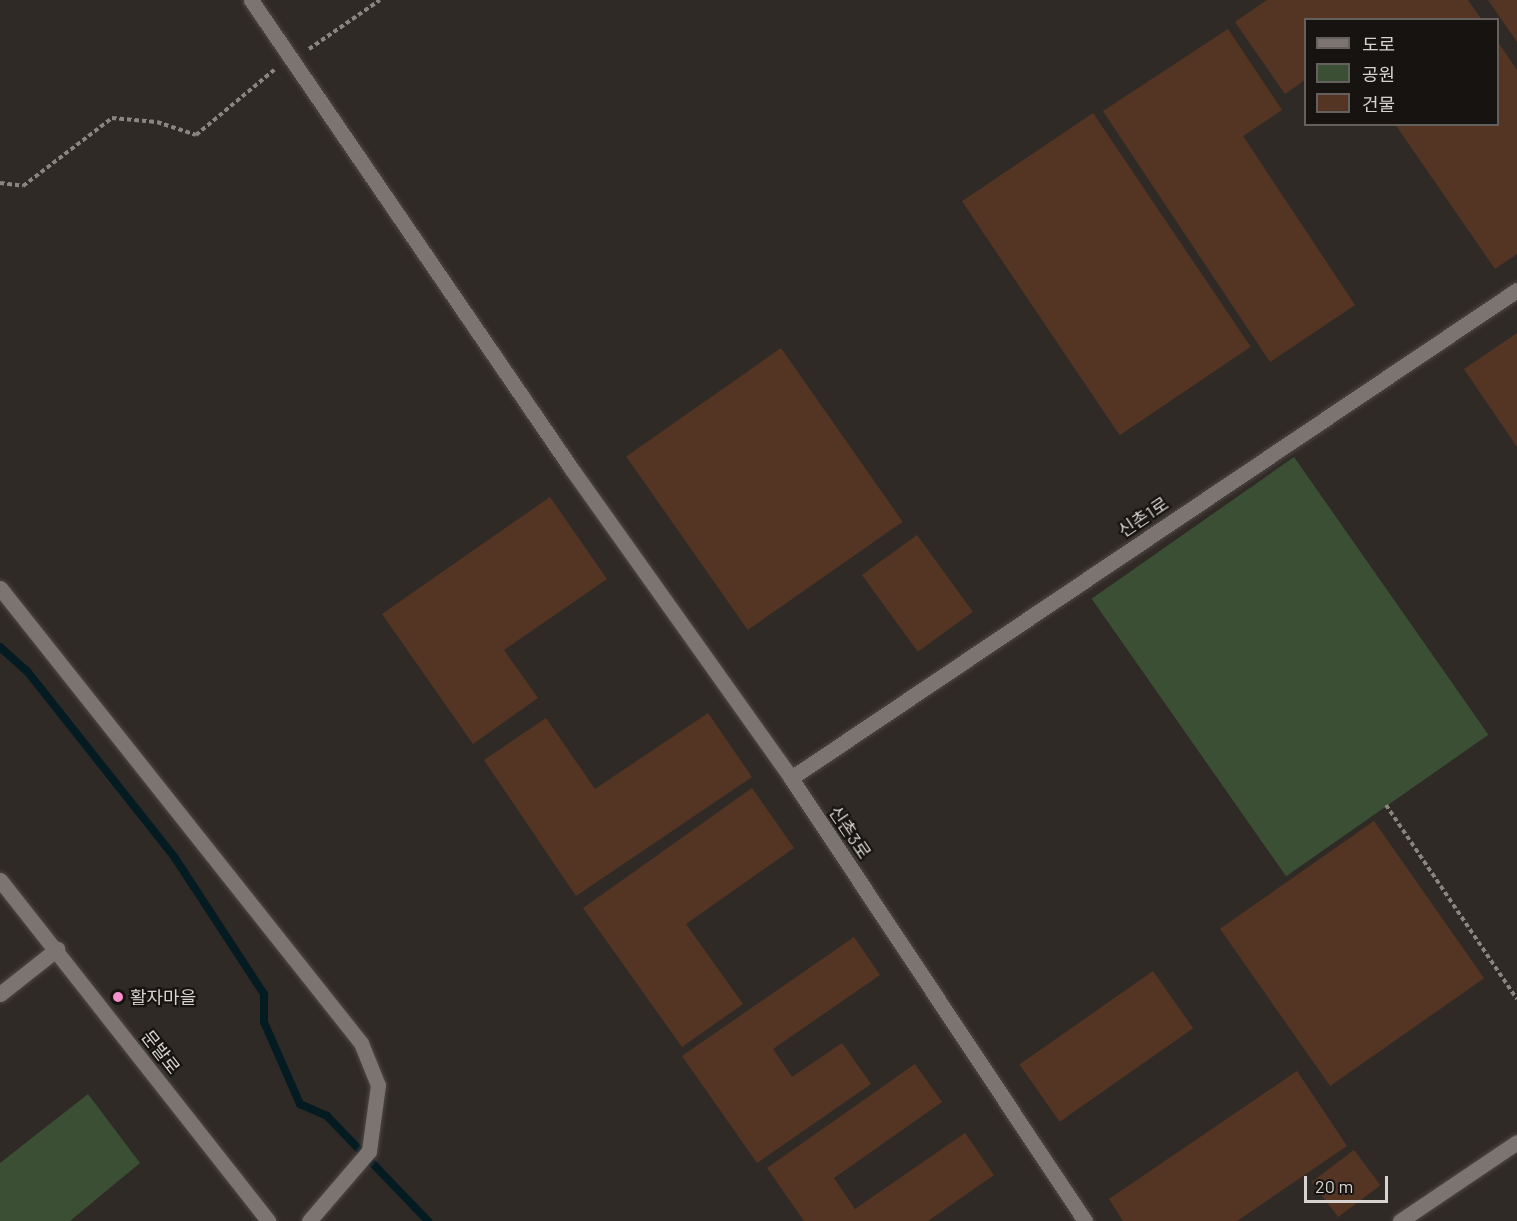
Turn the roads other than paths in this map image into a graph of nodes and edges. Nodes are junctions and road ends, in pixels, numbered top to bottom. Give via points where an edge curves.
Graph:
1 (251, 0) edge
2 (1517, 290) edge
3 (0, 588) edge
4 (791, 778) junction
5 (0, 880) edge
6 (57, 949) junction
7 (0, 994) edge
8 (1517, 1142) edge
9 (268, 1221) edge
10 (309, 1221) edge
11 (1085, 1221) edge
12 (1400, 1221) edge

1 - 4 street, 신촌3로 via 573,471
2 - 4 street, 신촌1로
3 - 10 street via 361,1043 378,1085 369,1151
4 - 11 street, 신촌3로
5 - 6 street, 문발로
6 - 7 street
6 - 9 street, 문발로
8 - 12 street

